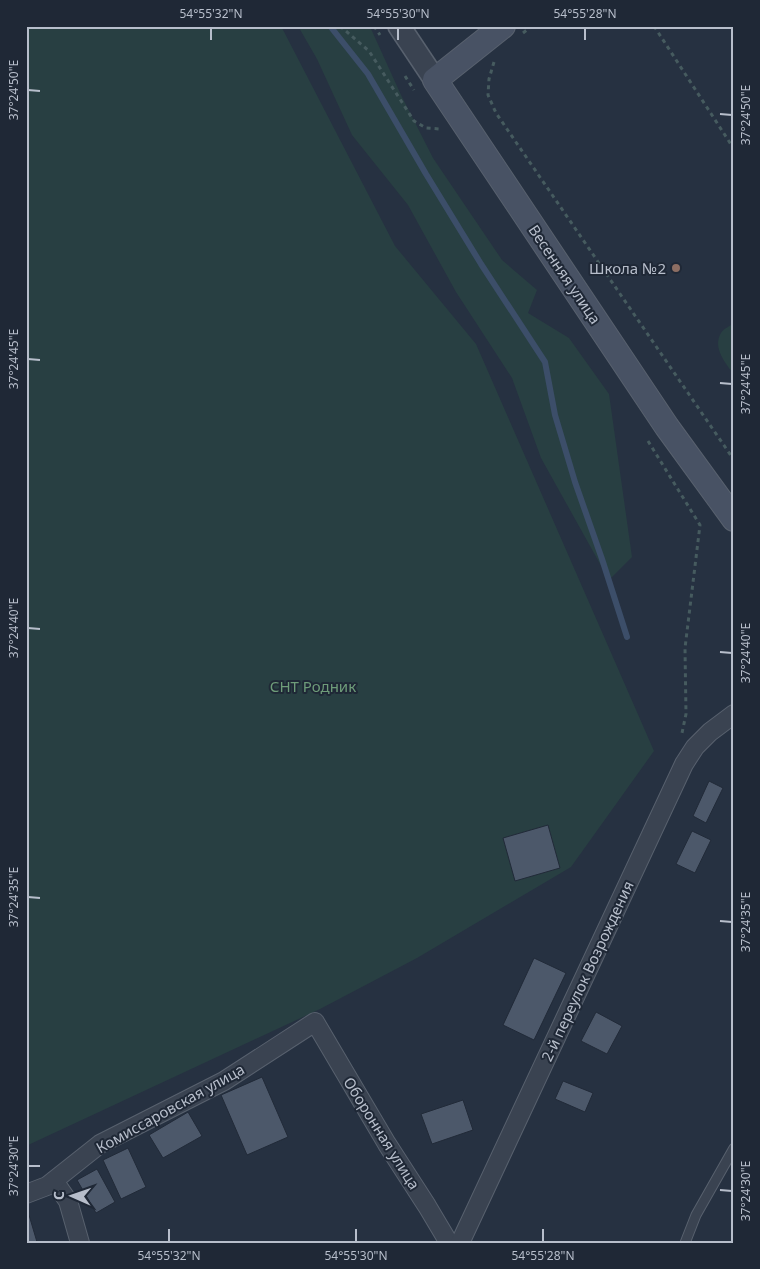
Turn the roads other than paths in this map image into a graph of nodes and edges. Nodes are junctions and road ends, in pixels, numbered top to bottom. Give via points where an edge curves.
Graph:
1 (399, 26) edge
2 (511, 32) edge
3 (435, 80) junction
4 (734, 519) edge
5 (734, 714) edge
6 (315, 1022) joint
7 (734, 1148) edge
8 (54, 1181) junction
9 (26, 1194) edge
10 (80, 1243) edge
11 (449, 1243) edge
12 (460, 1243) edge
13 (685, 1243) edge

1 - 3 street, Весенняя улица
2 - 3 main road
3 - 4 main road, Весенняя улица via 667,427
5 - 12 street, 2-й переулок Возрождения via 710,732 684,764
6 - 8 street, Комиссаровская улица via 224,1081 100,1144
6 - 11 street, Оборонная улица
7 - 13 lane via 696,1215
8 - 9 street, Комиссаровская улица
8 - 10 street via 68,1201

